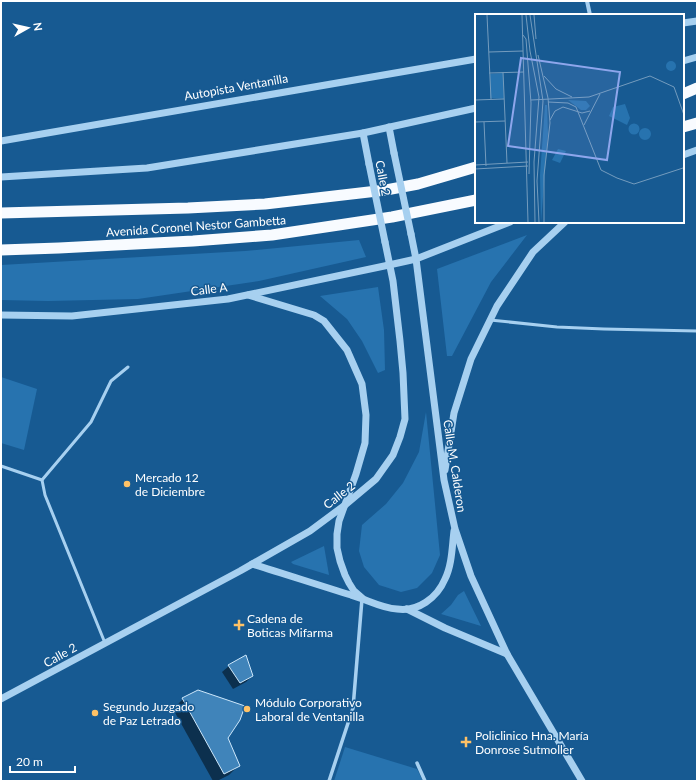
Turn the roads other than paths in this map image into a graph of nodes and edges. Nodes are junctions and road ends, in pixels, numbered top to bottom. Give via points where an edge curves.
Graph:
1 (587, 1) edge
2 (590, 14) edge
3 (697, 21) edge
4 (684, 23) edge
5 (697, 57) edge
6 (475, 59) edge
7 (684, 61) edge
8 (697, 88) edge
9 (684, 94) edge
10 (475, 108) edge
11 (697, 123) edge
12 (389, 127) junction
13 (684, 127) edge
14 (363, 133) junction
15 (1, 141) edge
16 (697, 150) edge
17 (684, 156) edge
18 (475, 167) edge
19 (1, 177) edge
20 (475, 200) edge
21 (1, 213) edge
22 (507, 223) edge
23 (564, 223) edge
24 (1, 250) edge
25 (416, 259) junction
26 (389, 265) junction
27 (246, 295) junction
28 (1, 315) edge
29 (490, 320) junction
30 (697, 331) edge
31 (128, 367) dead end
32 (1, 466) edge
33 (42, 480) junction
34 (444, 480) junction
35 (345, 505) junction
36 (455, 529) junction
37 (252, 564) junction
38 (362, 598) junction
39 (407, 609) junction
40 (105, 643) junction
41 (507, 654) junction
42 (1, 700) edge
43 (417, 764) dead end
44 (329, 781) edge
45 (425, 781) edge
46 (582, 781) edge

1 - 2 street
3 - 4 street
5 - 7 street
6 - 15 street, Autopista Ventanilla
8 - 9 highway
10 - 12 street
11 - 13 highway
12 - 14 street
12 - 25 street, Calle M. Calderon, bridge
14 - 19 street via 147,168
14 - 26 street, Calle 2, bridge
16 - 17 street
18 - 21 highway, Avenida Coronel Nestor Gambetta via 418,184 386,190 258,204
20 - 24 highway, Avenida Coronel Nestor Gambetta via 392,217 272,235
22 - 25 street
23 - 29 street via 533,252
25 - 26 street, Calle A
25 - 34 street, Calle M. Calderon
26 - 27 street, Calle A
26 - 35 street, Calle 2 via 403,373 405,419 393,454 376,479
27 - 28 street, Calle A via 72,316
27 - 35 street via 314,315 324,321 347,350 362,384 366,415 365,443
29 - 30 lane via 557,327
29 - 34 street via 471,359 454,412
31 - 33 lane via 111,381 91,422
32 - 33 lane
33 - 40 lane via 45,495
34 - 36 street, Calle M. Calderon
35 - 37 street, Calle 2 via 310,531
35 - 38 street via 339,521 337,548 349,583
36 - 39 street via 450,562 441,587 426,602
36 - 41 street, Calle M. Calderon via 471,576
37 - 38 street
37 - 40 street, Calle 2
38 - 39 street via 385,607
38 - 44 street via 353,708
39 - 41 street
40 - 42 street, Calle 2
41 - 46 street, Calle M. Calderon
43 - 45 street

